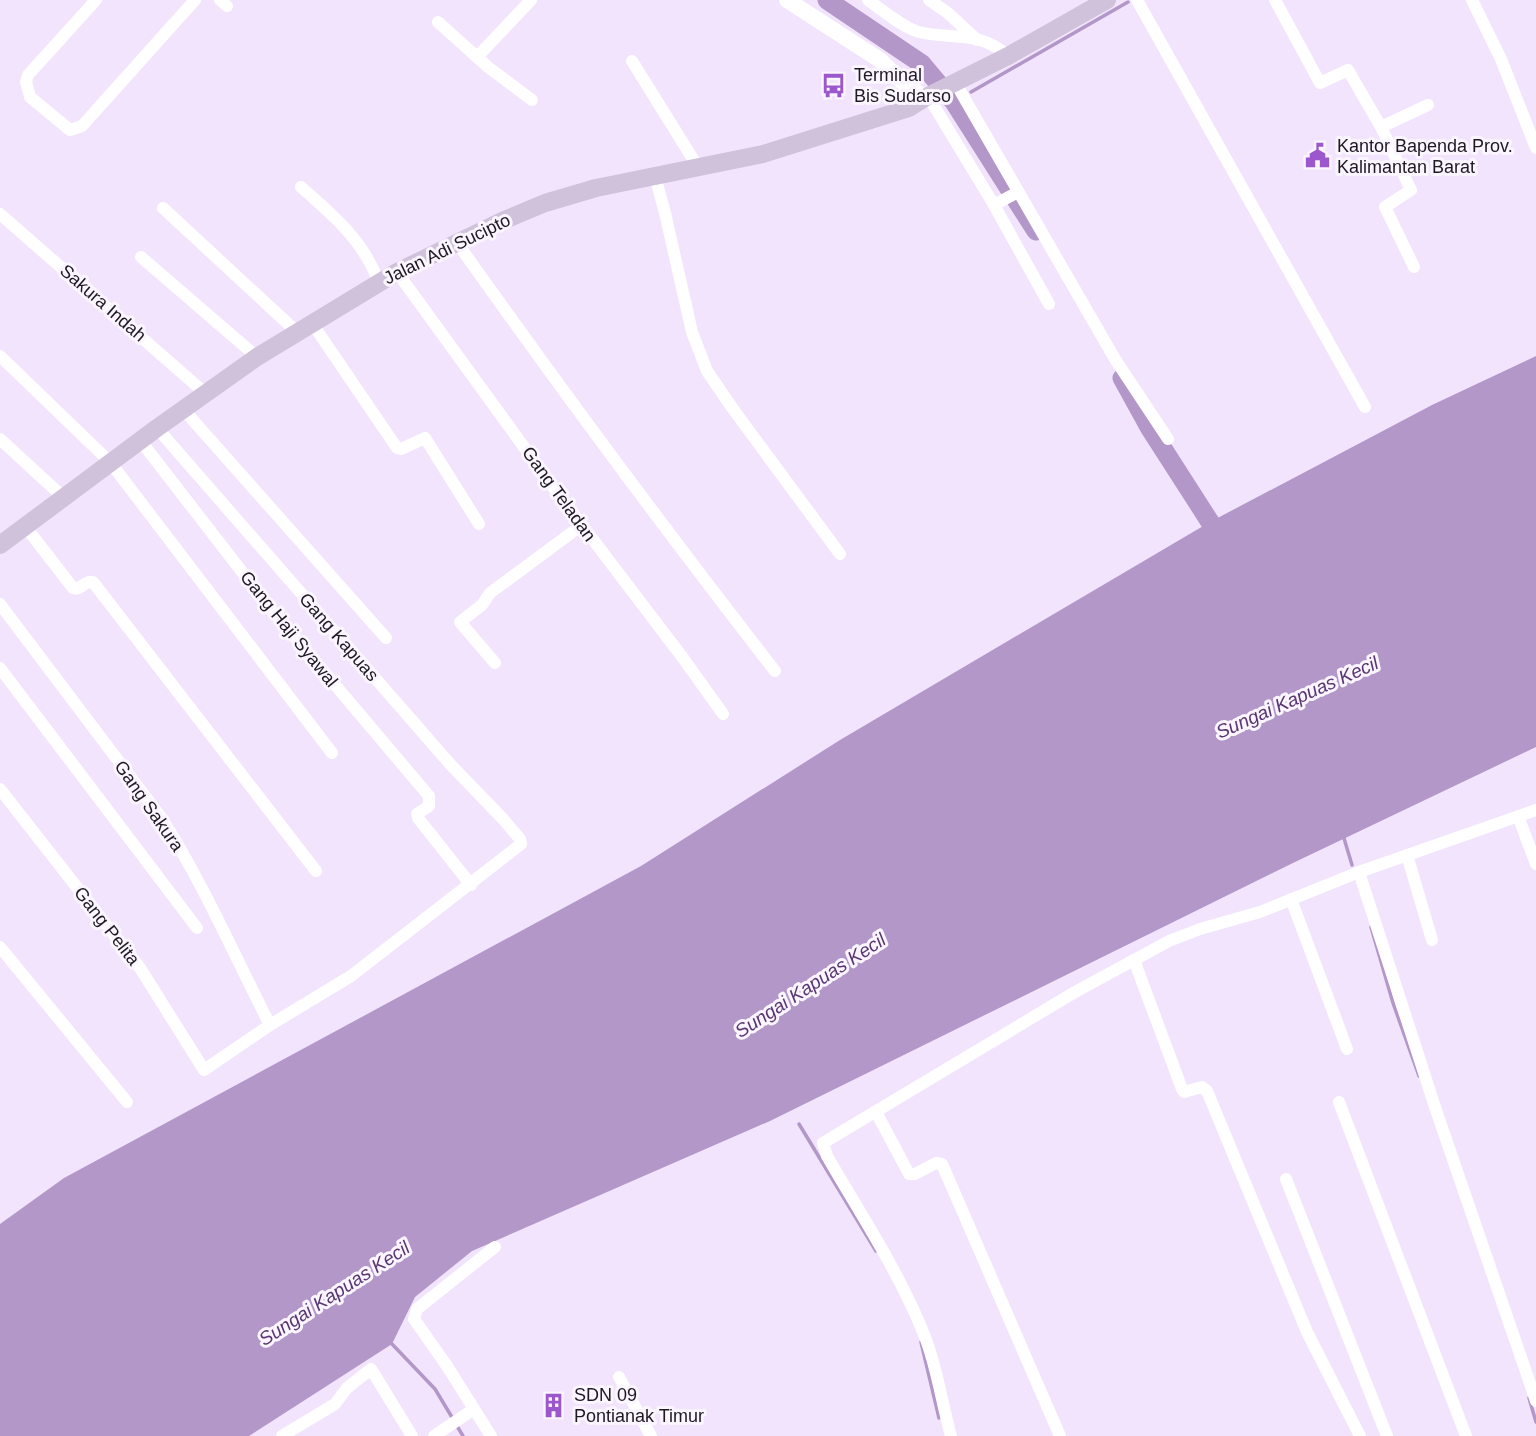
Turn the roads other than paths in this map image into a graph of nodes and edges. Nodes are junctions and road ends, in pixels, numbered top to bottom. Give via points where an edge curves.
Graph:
1 (96, 0) edge
2 (195, 0) edge
3 (531, 0) edge
4 (787, 0) edge
5 (868, 0) edge
6 (929, 0) edge
7 (1107, 0) edge
8 (1137, 0) edge
9 (1275, 0) edge
10 (1472, 0) edge
11 (438, 22) dead end
12 (977, 40) junction
13 (1008, 56) junction
14 (477, 57) junction
15 (632, 61) dead end
16 (900, 80) junction
17 (940, 90) junction
18 (533, 100) dead end
19 (1428, 105) dead end
20 (909, 108) junction
21 (1381, 127) junction
22 (1536, 148) edge
23 (698, 167) junction
24 (655, 176) junction
25 (301, 187) dead end
26 (1018, 192) junction
27 (998, 203) junction
28 (163, 208) dead end
29 (0, 214) edge
30 (458, 244) junction
31 (142, 257) dead end
32 (1414, 267) dead end
33 (397, 272) junction
34 (379, 283) junction
35 (1049, 304) dead end
36 (305, 327) junction
37 (0, 356) edge
38 (257, 357) junction
39 (205, 393) junction
40 (1365, 407) dead end
41 (183, 409) junction
42 (157, 428) junction
43 (0, 439) edge
44 (1168, 439) dead end
45 (140, 440) junction
46 (110, 462) junction
47 (63, 497) junction
48 (479, 524) dead end
49 (582, 525) junction
50 (25, 526) junction
51 (0, 545) edge
52 (840, 554) dead end
53 (0, 604) edge
54 (386, 638) dead end
55 (495, 663) dead end
56 (0, 668) edge
57 (775, 671) dead end
58 (723, 714) dead end
59 (332, 754) dead end
60 (0, 789) edge
61 (1536, 810) edge
62 (1518, 816) junction
63 (1407, 855) junction
64 (1536, 864) edge
65 (316, 871) dead end
66 (1359, 872) junction
67 (471, 885) junction
68 (1291, 899) junction
69 (197, 928) dead end
70 (1432, 940) dead end
71 (0, 947) edge
72 (1134, 960) junction
73 (270, 1025) junction
74 (1347, 1049) dead end
75 (127, 1102) dead end
76 (1339, 1102) dead end
77 (876, 1112) junction
78 (1286, 1179) dead end
79 (495, 1247) dead end
80 (619, 1377) dead end
81 (1536, 1401) edge
82 (474, 1409) junction
83 (439, 1433) edge
84 (282, 1436) edge
85 (412, 1436) edge
86 (491, 1436) edge
87 (651, 1436) edge
88 (951, 1436) edge
89 (1060, 1436) edge
90 (1360, 1436) edge
91 (1387, 1436) edge
92 (1466, 1436) edge

1 - 2 street via 27,75 30,97 70,130 82,126
3 - 14 street
4 - 16 street via 880,60
5 - 12 street via 914,31
6 - 12 street
7 - 13 main road, Jalan Adi Sucipto
8 - 40 street
9 - 21 street via 1321,83 1348,70
10 - 22 street
11 - 14 street
12 - 13 street via 992,43
13 - 17 main road, Jalan Adi Sucipto
14 - 18 street
15 - 23 street
16 - 17 street
16 - 20 street
17 - 20 main road, Jalan Adi Sucipto
17 - 26 street
17 - 27 street
19 - 21 street
20 - 23 main road, Jalan Adi Sucipto via 763,154
21 - 32 street via 1411,190 1385,207
23 - 24 main road, Jalan Adi Sucipto
24 - 30 main road, Jalan Adi Sucipto via 545,203
24 - 52 street via 692,332 707,370
25 - 34 street via 356,239
26 - 27 street
26 - 44 street via 1115,359
27 - 35 street
28 - 36 street
29 - 39 street, Sakura Indah
30 - 33 main road, Jalan Adi Sucipto
30 - 57 street via 681,551
31 - 38 street
33 - 34 main road, Jalan Adi Sucipto
33 - 49 street, Gang Teladan
34 - 36 main road, Jalan Adi Sucipto
36 - 38 main road, Jalan Adi Sucipto
36 - 48 street via 397,448 425,438
37 - 46 street
38 - 39 main road, Jalan Adi Sucipto
39 - 41 main road, Jalan Adi Sucipto
41 - 42 main road, Jalan Adi Sucipto
41 - 54 street
42 - 45 main road, Jalan Adi Sucipto
42 - 67 street, Gang Kapuas via 520,839 519,846
43 - 47 street
45 - 46 main road, Jalan Adi Sucipto
45 - 67 street, Gang Haji Syawal via 270,608 429,796 429,806 418,818
46 - 47 main road, Jalan Adi Sucipto
46 - 59 street
47 - 50 main road, Jalan Adi Sucipto
49 - 55 street via 490,593 460,622
49 - 58 street, Gang Teladan
50 - 51 main road, Jalan Adi Sucipto
50 - 65 street via 73,588 93,582
53 - 73 street, Gang Sakura via 160,816 200,883
56 - 69 street
60 - 73 street, Gang Pelita via 140,968 204,1070
61 - 62 street
62 - 63 street
62 - 64 street
63 - 66 street
63 - 70 street
66 - 68 street
66 - 81 street
67 - 73 street via 351,976
68 - 72 street via 1187,933
68 - 74 street
71 - 75 street
72 - 77 street
72 - 90 street via 1182,1089 1202,1087 1207,1091 1303,1321
76 - 92 street
77 - 88 street via 826,1140 822,1147 918,1319
77 - 89 street via 909,1174 942,1164
78 - 91 street
79 - 82 street via 414,1315
80 - 87 street
82 - 83 street
82 - 86 street
84 - 85 street via 335,1404 346,1388 371,1369

